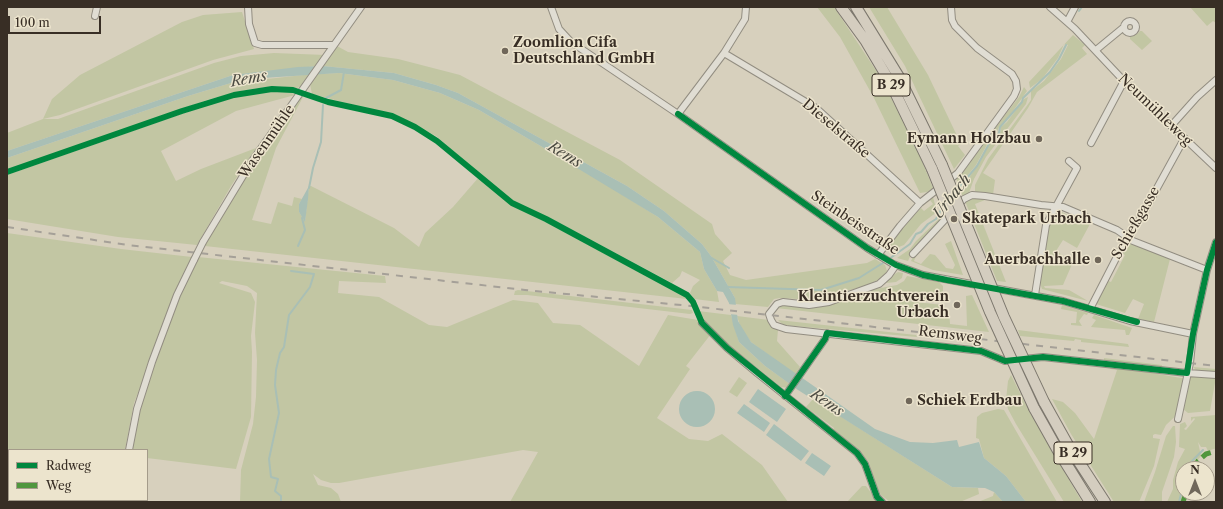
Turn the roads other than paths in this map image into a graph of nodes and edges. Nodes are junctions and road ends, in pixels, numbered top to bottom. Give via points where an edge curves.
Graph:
1 (97, 7) edge
2 (248, 7) edge
3 (361, 7) edge
4 (551, 7) edge
5 (746, 7) edge
6 (841, 7) edge
7 (856, 7) edge
8 (951, 7) edge
9 (1050, 7) edge
10 (1075, 7) edge
11 (94, 16) dead end
12 (1067, 22) junction
13 (1124, 27) dead end
14 (333, 45) junction
15 (1096, 50) junction
16 (724, 53) junction
17 (1216, 80) edge
18 (1124, 81) junction
19 (678, 114) junction
20 (1171, 126) junction
21 (1184, 139) junction
22 (1092, 143) dead end
23 (1069, 161) dead end
24 (1216, 168) edge
25 (920, 203) junction
26 (1055, 206) junction
27 (1127, 236) junction
28 (1216, 242) edge
29 (913, 254) dead end
30 (880, 256) junction
31 (895, 264) junction
32 (1207, 270) junction
33 (1035, 295) junction
34 (1090, 309) junction
35 (702, 323) dead end
36 (827, 333) junction
37 (1193, 334) junction
38 (1188, 373) junction
39 (1216, 375) edge
40 (785, 396) junction
41 (1178, 420) dead end
42 (129, 449) edge
43 (882, 502) edge
44 (1090, 502) edge
45 (1105, 502) edge

1 - 11 street
2 - 14 street via 254,43
3 - 14 street, Wasenmühle
4 - 19 street, Steinbeisstraße via 559,29 571,42
5 - 16 street via 745,19
6 - 44 highway, B 29, bridge via 865,40 890,82 932,169 990,312 1034,408
7 - 45 highway, B 29, bridge via 899,77 942,166 1004,317 1044,402
8 - 25 street via 955,26 977,48 1012,74 1017,89 958,173
9 - 12 street, Neumühleweg
10 - 12 street
12 - 15 street, Neumühleweg
13 - 15 street
14 - 42 street, Wasenmühle, bridge via 231,193 203,242 178,295 150,368 137,409
15 - 18 street, Neumühleweg
16 - 19 street
16 - 25 street, Dieselstraße via 816,108
17 - 20 street
18 - 20 street, Neumühleweg
18 - 22 street
19 - 30 street, Steinbeisstraße
20 - 21 street, Neumühleweg
21 - 24 street, Neumühleweg
21 - 27 street, Schießgasse via 1140,219
23 - 26 street via 1078,168
25 - 30 street via 900,226
26 - 27 street via 1063,206
26 - 29 street via 972,195 954,208
26 - 33 street via 1046,225
27 - 32 street via 1133,241
27 - 34 street, Schießgasse
28 - 32 street
30 - 31 street, Steinbeisstraße
31 - 33 street, Steinbeisstraße via 923,275
31 - 36 street, Remsweg via 890,275 865,290 820,305 783,302 773,307 769,314 772,322 778,327
32 - 37 street
33 - 34 street, Steinbeisstraße
34 - 37 street, Steinbeisstraße
35 - 40 street via 727,348
36 - 38 street, Remsweg via 981,351 1005,361 1043,357
36 - 40 street
37 - 38 street
38 - 39 street, Remsweg
38 - 41 street
40 - 43 street via 857,453 877,497

